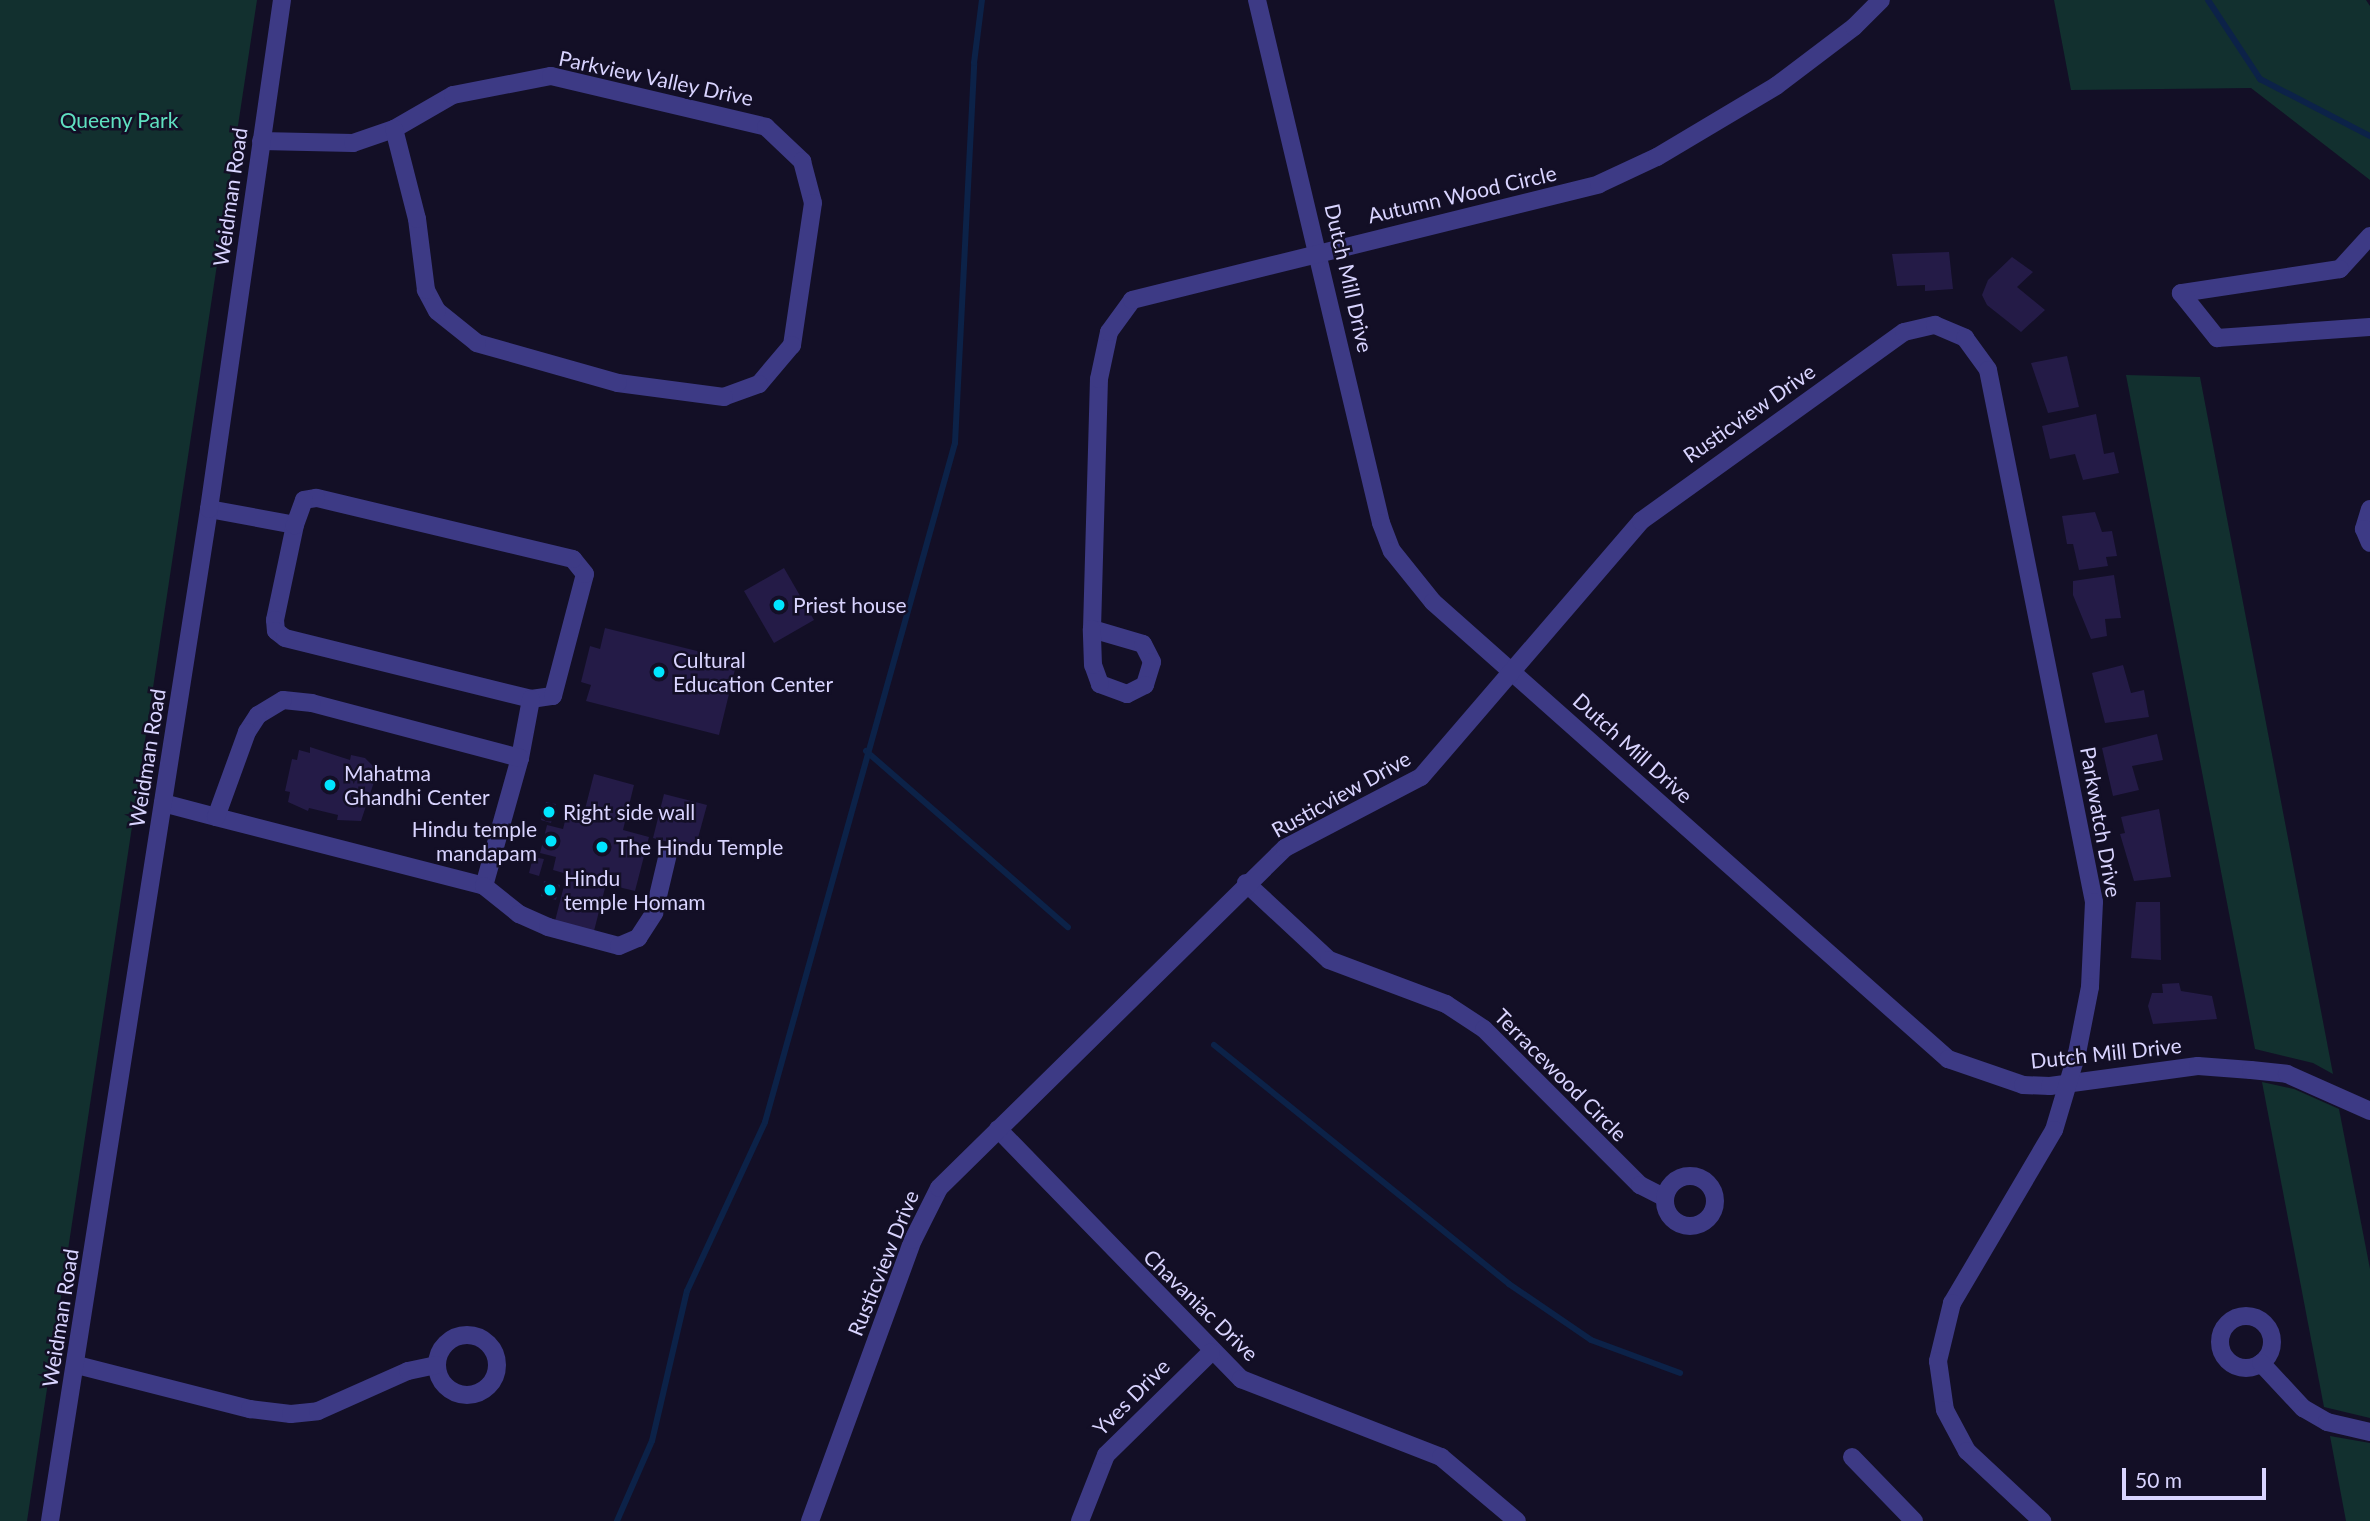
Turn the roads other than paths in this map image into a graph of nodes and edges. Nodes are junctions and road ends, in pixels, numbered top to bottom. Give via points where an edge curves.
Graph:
1 (282, 0) edge
2 (1257, 0) edge
3 (1881, 0) edge
4 (394, 129) junction
5 (261, 141) junction
6 (2370, 236) edge
7 (1320, 250) junction
8 (2370, 327) edge
9 (1954, 329) joint
10 (209, 509) junction
11 (2370, 509) edge
12 (295, 525) junction
13 (2370, 543) edge
14 (1091, 629) dead end
15 (1511, 669) junction
16 (531, 699) junction
17 (520, 758) junction
18 (163, 803) junction
19 (216, 817) junction
20 (668, 854) dead end
21 (1246, 883) junction
22 (484, 886) junction
23 (2070, 1083) junction
24 (2370, 1111) edge
25 (998, 1129) junction
26 (1664, 1197) dead end
27 (1211, 1352) junction
28 (2262, 1363) dead end
29 (76, 1365) junction
30 (436, 1365) dead end
31 (2370, 1432) edge
32 (1852, 1458) dead end
33 (50, 1521) edge
34 (810, 1521) edge
35 (1080, 1521) edge
36 (1517, 1521) edge
37 (1914, 1521) edge
38 (2042, 1521) edge

1 - 5 street, Weidman Road
2 - 7 street, Dutch Mill Drive
3 - 7 street, Autumn Wood Circle via 1854,27 1776,86 1657,157 1599,184
4 - 4 street, Parkview Valley Drive via 417,219 426,290 437,312 477,343 618,383 724,397 759,384 792,345 813,203 802,161 766,127 551,76 453,95
4 - 5 street, Parkview Valley Drive via 353,144
5 - 10 street, Weidman Road
6 - 8 street via 2340,269 2181,293 2217,338
7 - 14 street, Autumn Wood Circle via 1132,300 1118,315 1109,332 1099,379
7 - 15 street, Dutch Mill Drive via 1381,523 1392,551 1433,602
9 - 15 street, Rusticview Drive via 1936,325 1904,332 1664,502 1641,521
9 - 23 street, Parkwatch Drive via 1980,353 1988,370 2090,869 2094,902 2090,987
10 - 12 street
10 - 18 street, Weidman Road
11 - 13 street via 2364,529
12 - 16 street via 275,620 276,631 285,638
12 - 16 street via 304,500 316,498 573,559 585,574 559,680 553,696
15 - 21 street, Rusticview Drive via 1421,777 1285,848
15 - 23 street, Dutch Mill Drive via 1948,1059 2023,1085
16 - 17 street
17 - 19 street via 312,703 283,700 258,715 247,732
17 - 22 street
18 - 19 street
18 - 29 street, Weidman Road
19 - 22 street
20 - 22 street via 654,913 638,938 619,946 548,928 519,914
21 - 25 street, Rusticview Drive
21 - 26 street, Terracewood Circle via 1329,960 1446,1004 1485,1029 1640,1185
23 - 24 street, Dutch Mill Drive via 2198,1066 2229,1067 2287,1074
23 - 38 street, Parkwatch Drive via 2045,1150 1952,1303 1938,1361 1945,1410 1967,1451
25 - 27 street, Chavaniac Drive
25 - 34 street, Rusticview Drive via 939,1188 923,1215
27 - 35 street, Yves Drive via 1106,1455
27 - 36 street, Chavaniac Drive via 1241,1379 1441,1457
28 - 31 street via 2303,1408 2327,1422
29 - 30 street via 250,1409 291,1413 318,1411 408,1371
29 - 33 street, Weidman Road
32 - 37 street

